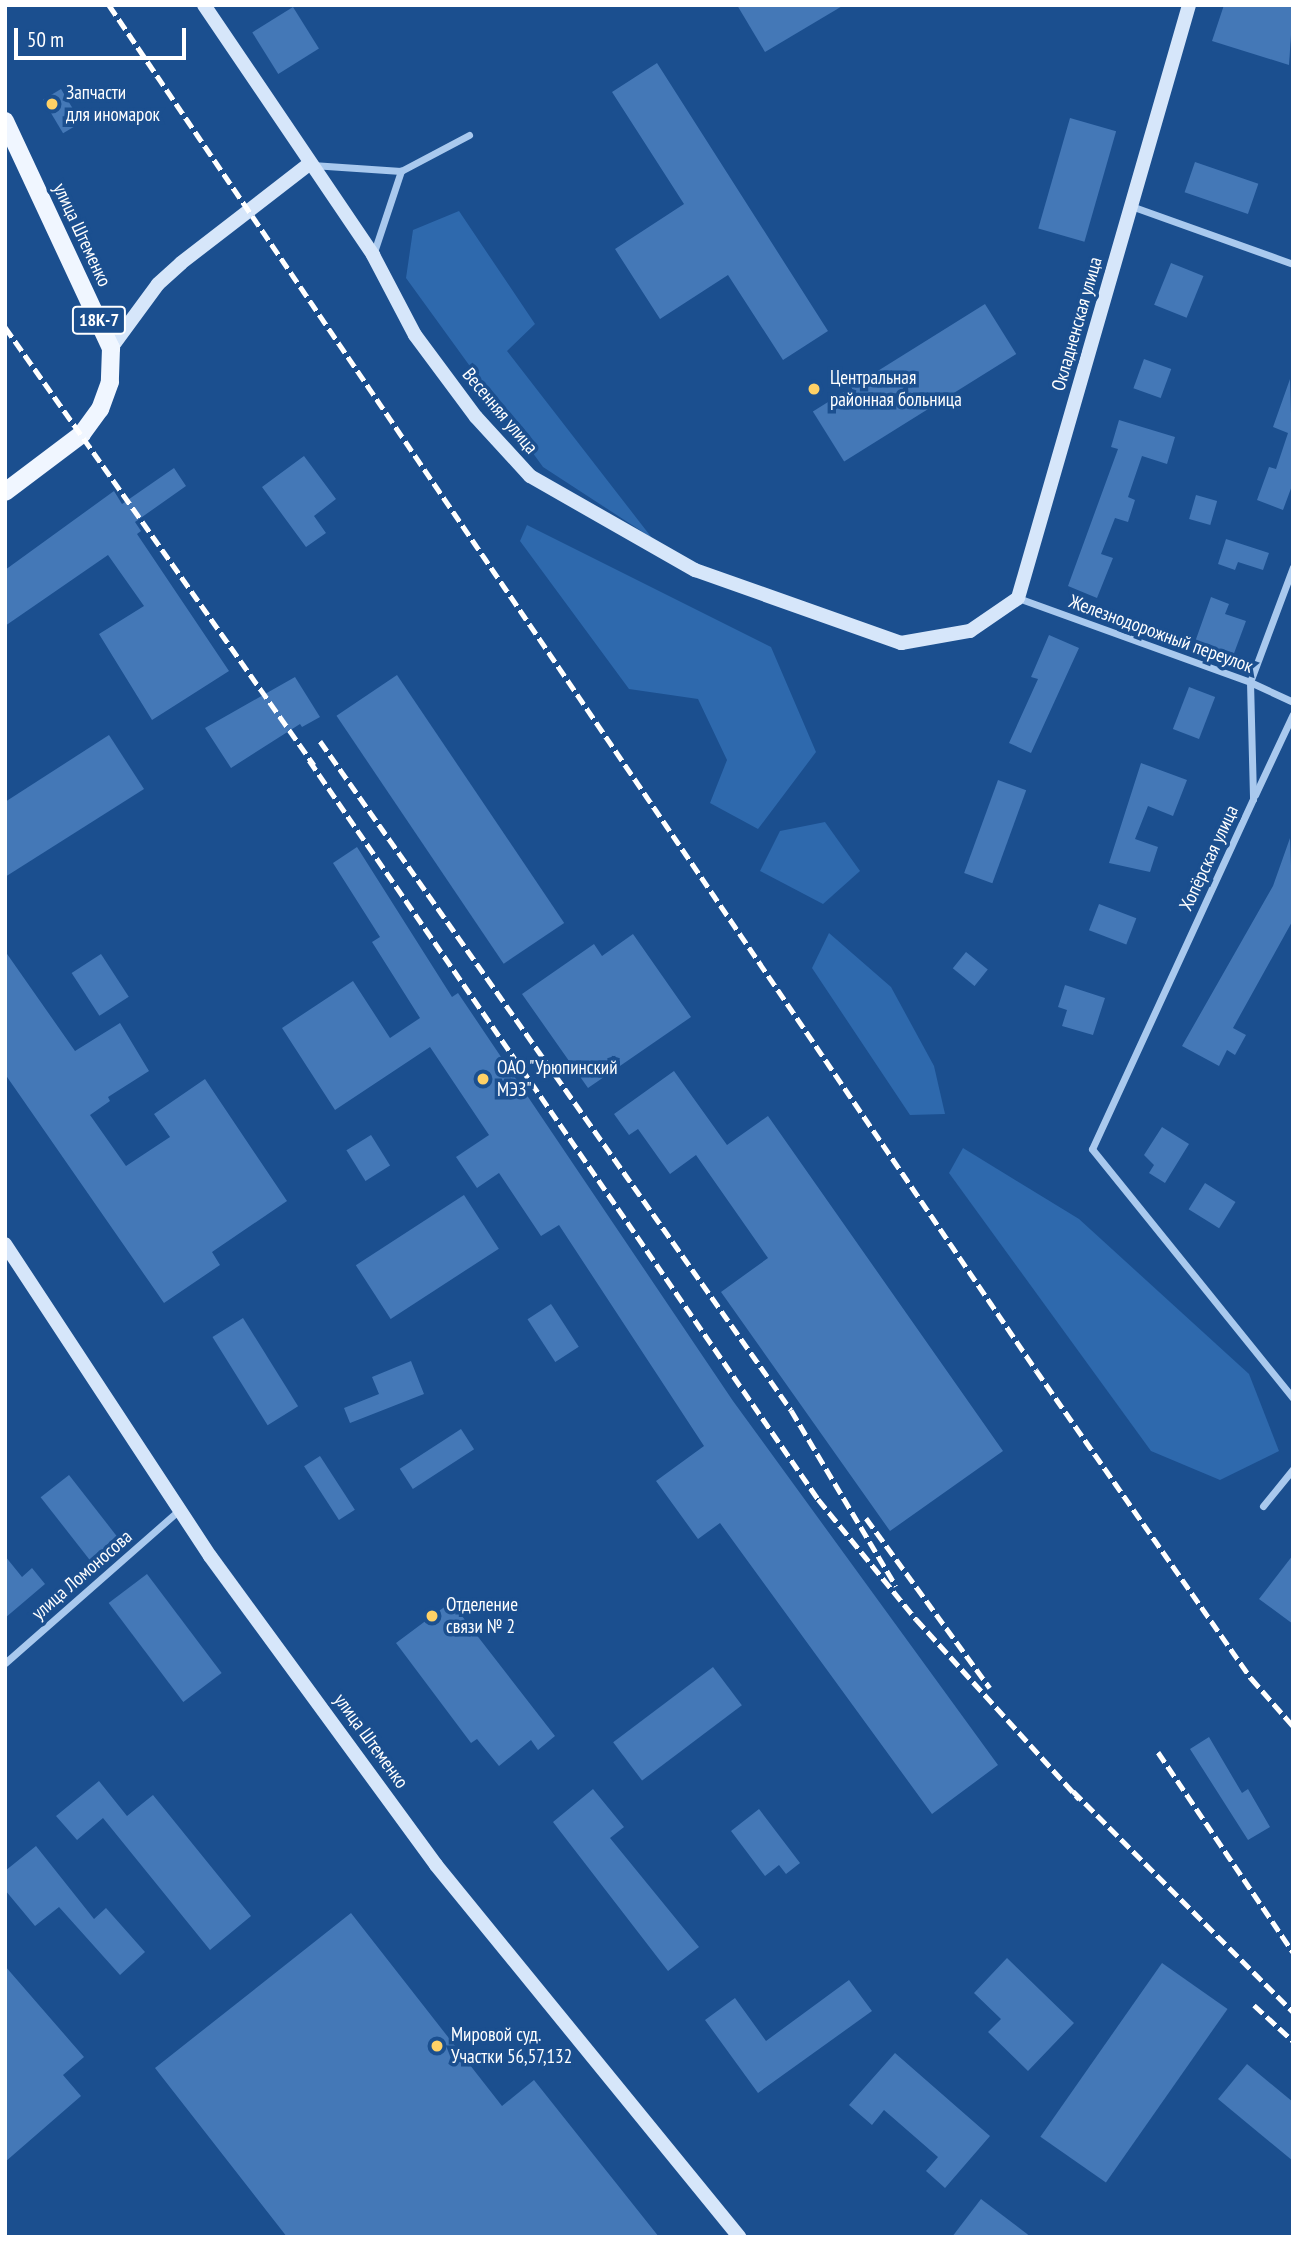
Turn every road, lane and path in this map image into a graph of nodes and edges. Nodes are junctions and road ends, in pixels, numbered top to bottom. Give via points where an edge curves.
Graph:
1 (204, 5) edge
2 (1189, 5) edge
3 (5, 121) edge
4 (470, 135) dead end
5 (308, 165) junction
6 (401, 172) junction
7 (1131, 206) junction
8 (373, 256) junction
9 (1293, 264) edge
10 (111, 348) junction
11 (5, 492) edge
12 (1293, 567) edge
13 (1018, 598) junction
14 (1250, 682) junction
15 (1293, 702) edge
16 (1293, 714) edge
17 (1253, 799) junction
18 (5, 1244) edge
19 (1293, 1398) edge
20 (1293, 1469) edge
21 (1263, 1506) dead end
22 (180, 1510) junction
23 (5, 1663) edge
24 (739, 2237) edge

1 - 5 main road, Весенняя улица
2 - 7 main road, Окладненская улица
3 - 10 main road, улица Штеменко / 18К-7
4 - 6 street
5 - 6 street
5 - 8 main road, Весенняя улица
5 - 10 main road via 181,262 158,284
6 - 8 street
7 - 9 street
7 - 13 main road, Окладненская улица
8 - 13 main road, Весенняя улица via 415,335 476,417 530,476 695,570 901,643 970,631
10 - 11 main road, улица Штеменко / 18К-7 via 110,382 100,410 82,434
12 - 14 street, Хопёрская улица
13 - 14 street, Железнодорожный переулок
14 - 15 street, Железнодорожный переулок
14 - 17 street, Хопёрская улица
16 - 17 street
17 - 19 street, Хопёрская улица via 1092,1149
18 - 22 main road, улица Штеменко
20 - 21 street
22 - 23 street, улица Ломоносова
22 - 24 main road, улица Штеменко via 436,1865

